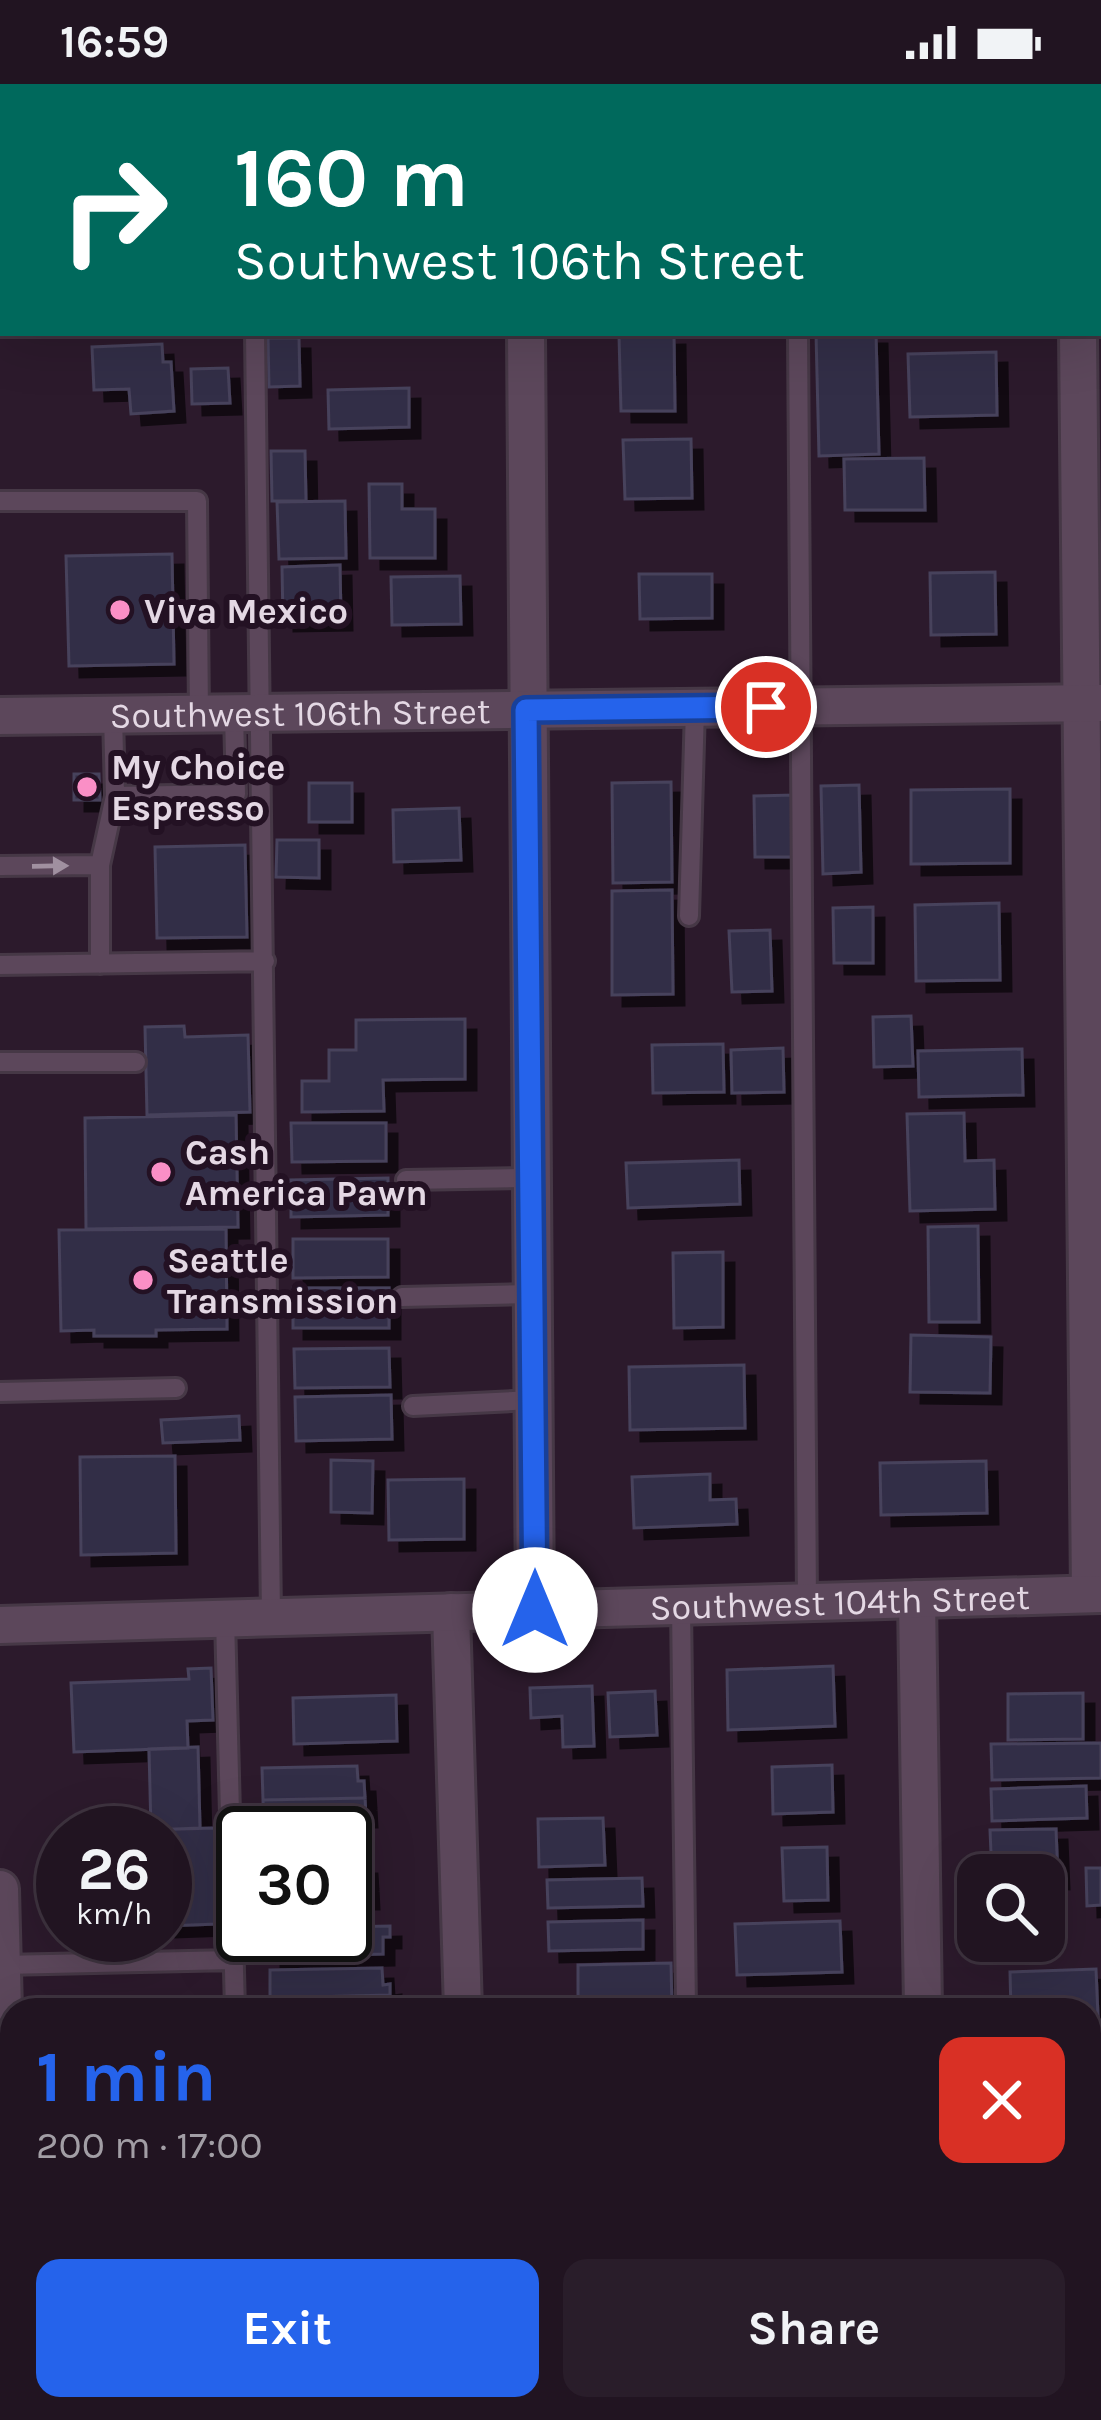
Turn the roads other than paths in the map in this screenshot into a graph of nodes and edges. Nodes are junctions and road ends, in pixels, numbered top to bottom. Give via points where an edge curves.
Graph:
1 (255, 336) edge
2 (526, 336) edge
3 (799, 336) edge
4 (1078, 336) edge
5 (0, 501) edge
6 (1091, 704) edge
7 (802, 707) junction
8 (695, 708) junction
9 (526, 710) junction
10 (232, 714) junction
11 (113, 715) junction
12 (0, 716) edge
13 (115, 796) junction
14 (100, 865) junction
15 (0, 866) edge
16 (689, 916) dead end
17 (265, 961) junction
18 (0, 964) edge
19 (100, 964) junction
20 (0, 1062) edge
21 (136, 1062) dead end
22 (531, 1178) junction
23 (406, 1180) dead end
24 (532, 1294) junction
25 (402, 1297) dead end
26 (176, 1388) dead end
27 (0, 1392) edge
28 (533, 1400) junction
29 (412, 1406) dead end
30 (1096, 1594) edge
31 (917, 1599) junction
32 (807, 1602) junction
33 (681, 1606) junction
34 (535, 1610) junction
35 (452, 1612) junction
36 (271, 1617) junction
37 (225, 1618) junction
38 (0, 1625) edge
39 (230, 1806) edge
40 (0, 1889) edge
41 (1, 1934) edge
42 (216, 1960) edge
43 (234, 1962) edge
44 (2, 1965) edge
45 (3, 1998) edge
46 (235, 1998) edge
47 (464, 1998) edge
48 (686, 1998) edge
49 (923, 1998) edge

1 - 10 lane
2 - 9 street
3 - 7 lane
4 - 6 street
5 - 10 lane via 197,501
6 - 7 street, Southwest 106th Street
6 - 30 street
7 - 8 street, Southwest 106th Street
7 - 32 lane
8 - 9 street, Southwest 106th Street
8 - 16 lane
9 - 10 street, Southwest 106th Street
9 - 22 street
10 - 11 street, Southwest 106th Street
10 - 13 lane via 236,794
10 - 17 lane
11 - 12 street, Southwest 106th Street
11 - 13 lane
13 - 14 lane
15 -> 14 lane
14 - 19 lane
17 - 19 lane
17 - 36 lane
18 - 19 lane
20 - 21 lane
22 - 23 lane
22 - 24 street
24 - 25 lane
24 - 28 street
26 - 27 lane
28 - 29 lane
28 - 34 street
30 - 31 street, Southwest 104th Street
31 - 32 street, Southwest 104th Street
31 - 49 street
32 - 33 street, Southwest 104th Street
33 - 34 street, Southwest 104th Street
33 - 48 lane
34 - 35 street, Southwest 104th Street
35 - 36 street, Southwest 104th Street
35 - 47 street
36 - 37 street, Southwest 104th Street
37 - 38 street, Southwest 104th Street
37 - 39 lane
40 - 41 street
41 - 44 street
42 - 44 lane
43 - 46 lane
44 - 45 street

